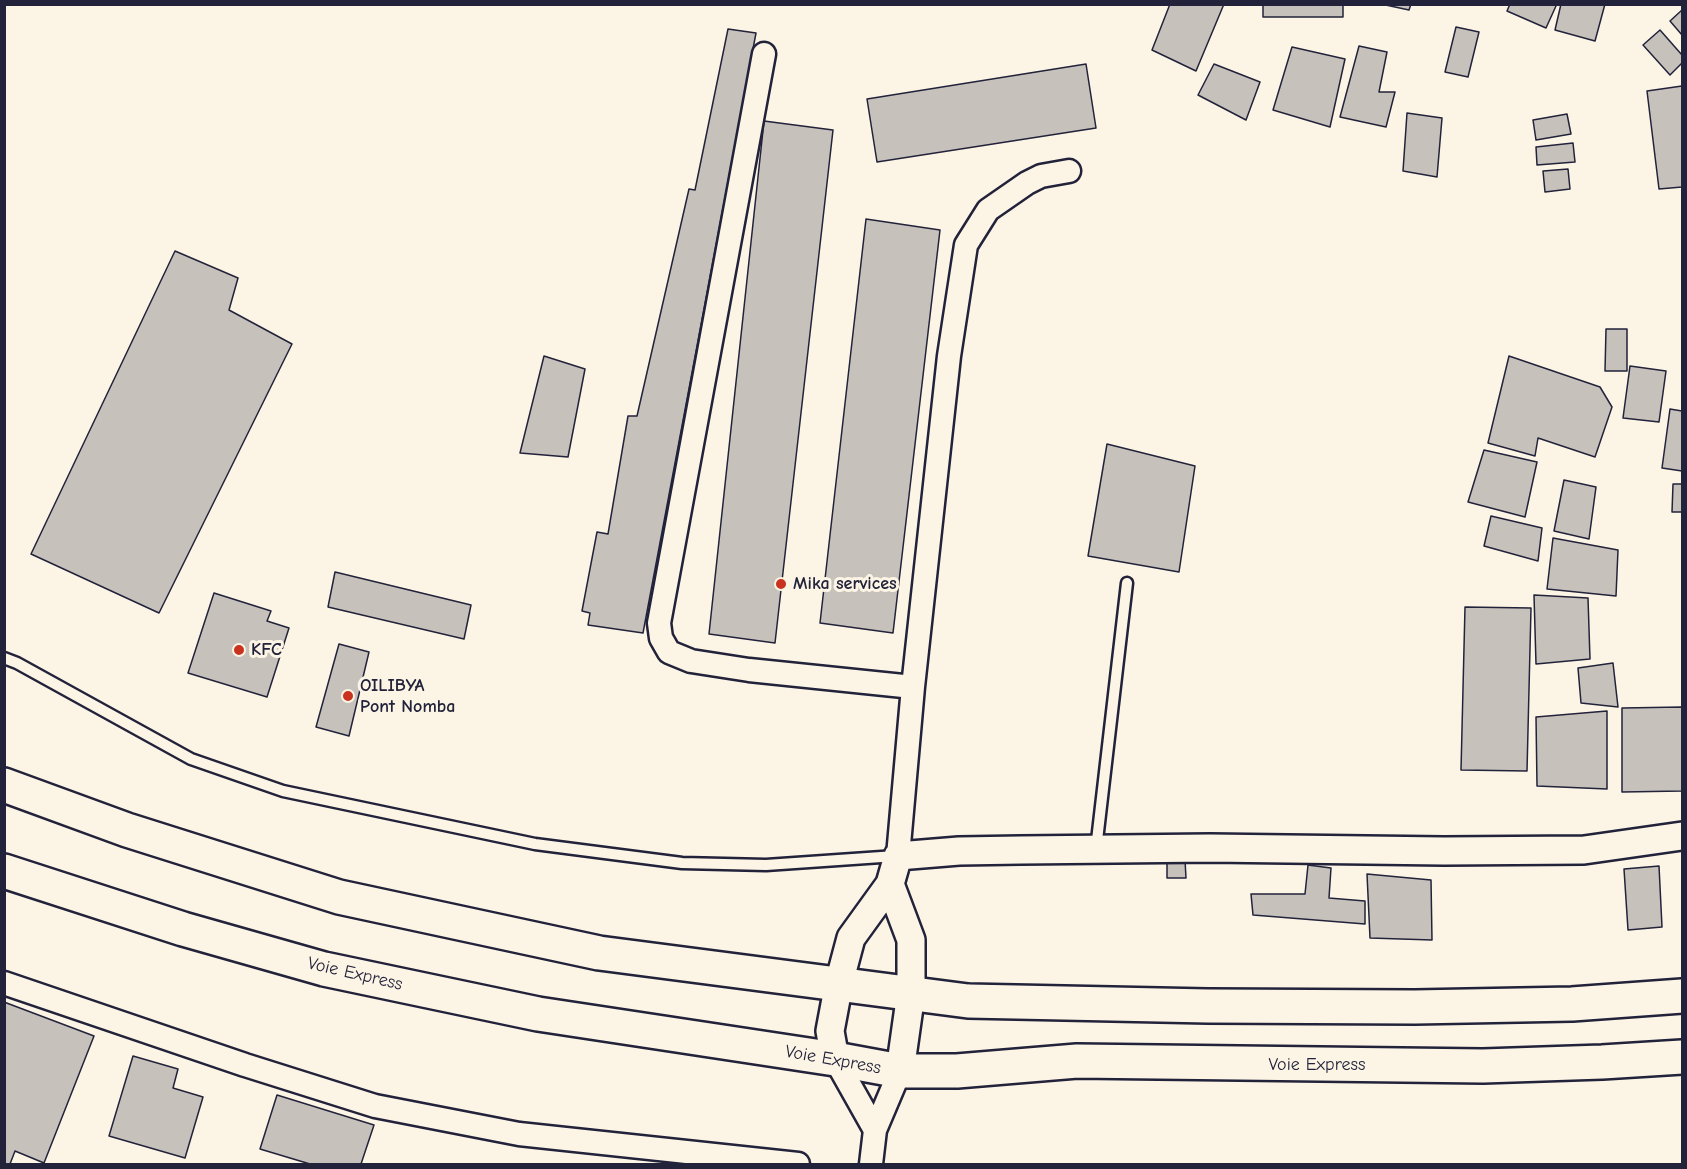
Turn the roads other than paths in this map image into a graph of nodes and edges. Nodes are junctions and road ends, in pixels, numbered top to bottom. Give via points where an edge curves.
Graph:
1 (764, 54) dead end
2 (1069, 171) dead end
3 (1127, 584) dead end
4 (4, 658) edge
5 (913, 687) junction
6 (4, 785) edge
7 (1683, 836) edge
8 (1096, 849) junction
9 (898, 856) junction
10 (4, 872) edge
11 (890, 884) junction
12 (4, 983) edge
13 (838, 983) junction
14 (911, 993) junction
15 (1683, 996) edge
16 (1683, 1057) edge
17 (834, 1059) junction
18 (900, 1071) junction
19 (875, 1130) junction
20 (798, 1164) edge
21 (871, 1164) edge

1 - 5 street via 659,623 661,638 669,652 691,661
2 - 5 street via 1041,176 988,210 966,245 949,356
3 - 8 lane
4 - 9 lane via 191,759 283,791 535,844 682,863 766,865
5 - 9 street
6 - 13 highway via 127,830 339,897 599,953
7 - 8 street via 1584,850
8 - 9 street
9 - 11 street
10 - 17 highway, Voie Express via 324,969 538,1014
11 - 13 street via 851,938
11 - 14 street via 911,939
12 - 20 street via 375,1106 519,1134
13 - 14 highway
13 - 17 street via 830,1031
14 - 15 highway via 968,1001 1316,1008 1572,1004
14 - 18 street
16 - 18 highway, Voie Express via 1483,1066 1077,1061 957,1071
17 - 18 highway, Voie Express
17 - 19 street
18 - 19 street
19 - 21 street

